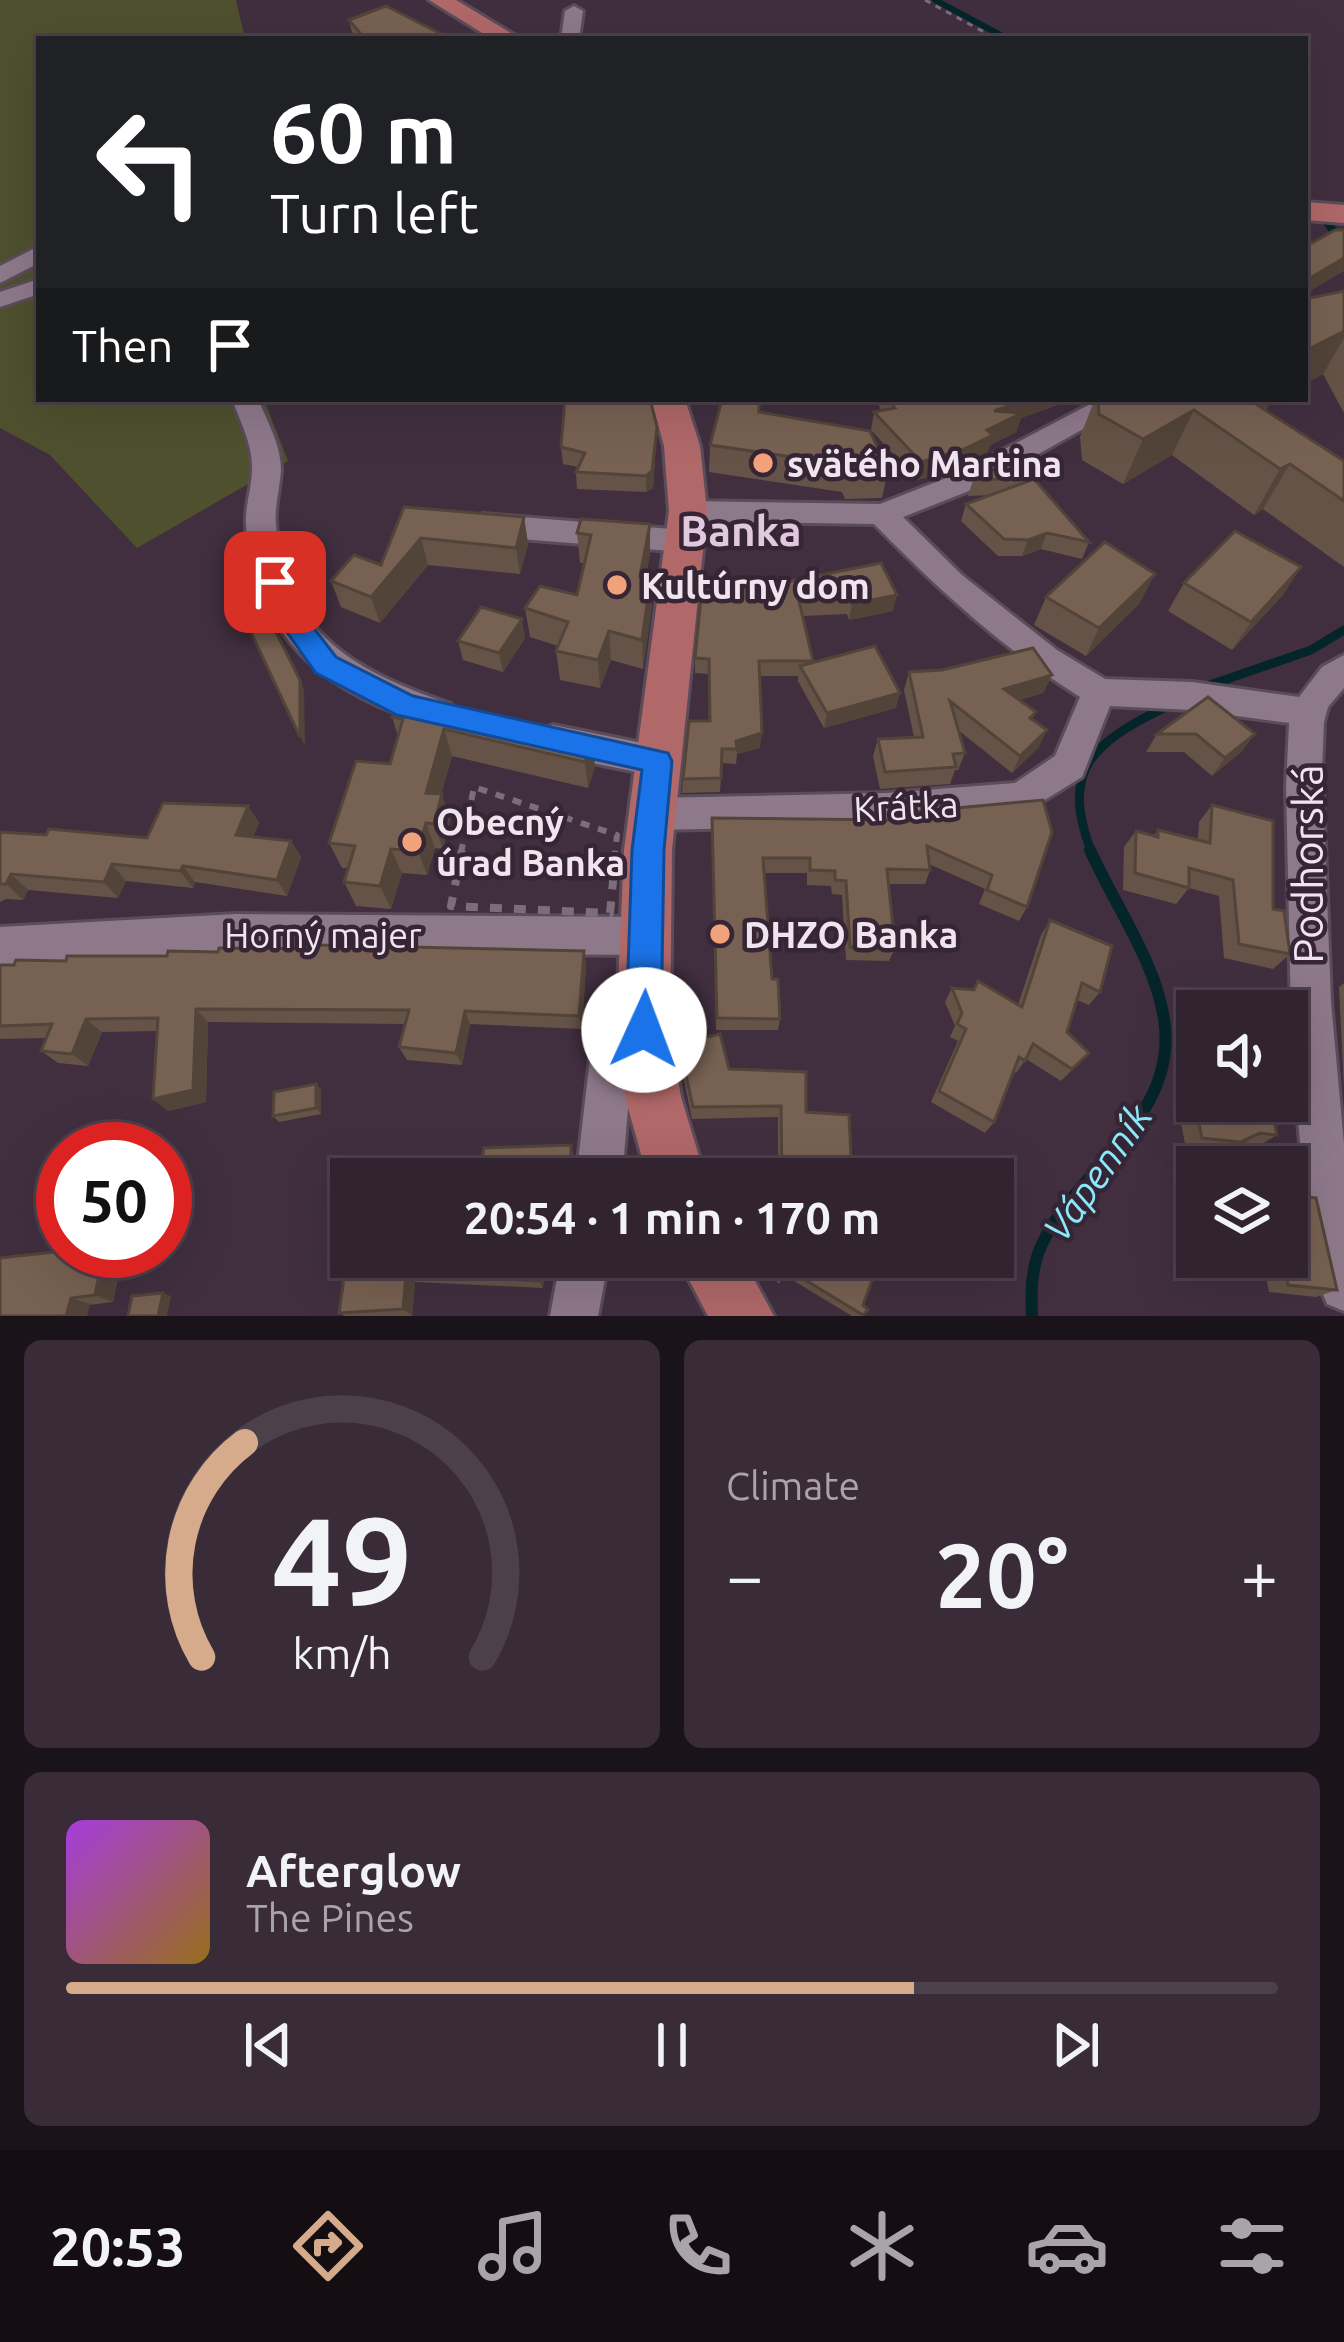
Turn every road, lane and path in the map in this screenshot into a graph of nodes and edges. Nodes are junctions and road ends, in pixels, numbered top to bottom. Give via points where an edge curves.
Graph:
1 (440, 0) edge
2 (461, 0) edge
3 (925, 0) edge
4 (574, 11) dead end
5 (504, 36) edge
6 (515, 36) edge
7 (570, 36) edge
8 (991, 36) edge
9 (1308, 212) edge
10 (1342, 214) edge
11 (36, 255) edge
12 (0, 276) edge
13 (36, 287) edge
14 (0, 300) edge
15 (246, 402) edge
16 (667, 402) edge
17 (1117, 402) edge
18 (882, 514) junction
19 (460, 523) edge
20 (686, 526) junction
21 (1344, 668) edge
22 (1099, 692) junction
23 (1309, 712) junction
24 (475, 722) edge
25 (520, 733) edge
26 (657, 761) junction
27 (474, 787) joint
28 (652, 814) junction
29 (646, 936) junction
30 (0, 946) edge
31 (644, 1030) junction
32 (600, 1158) edge
33 (671, 1158) edge
34 (581, 1278) edge
35 (720, 1278) edge
36 (1344, 1287) edge
37 (574, 1316) edge
38 (743, 1316) edge

1 - 5 main road
2 - 6 main road
3 - 8 path
4 - 7 street
9 - 10 main road
11 - 12 street
13 - 14 street
15 - 24 street via 266,460 261,526 288,614 326,665 407,706
16 - 20 main road via 682,446
17 - 18 street
18 - 20 street
18 - 22 street via 950,583
19 - 20 street
20 - 26 main road
21 - 23 street, Podhorská
22 - 23 street
22 - 28 street, Krátka via 1069,766 1022,798
23 - 36 street, Podhorská via 1306,990 1323,1185
25 - 26 street
26 - 28 main road
27 - 27 path via 452,907 610,913 617,835
28 - 29 main road
29 - 30 street, Horný majer via 236,933
29 - 31 main road
31 - 32 street via 612,1051
31 - 33 main road
34 - 37 street
35 - 38 main road

